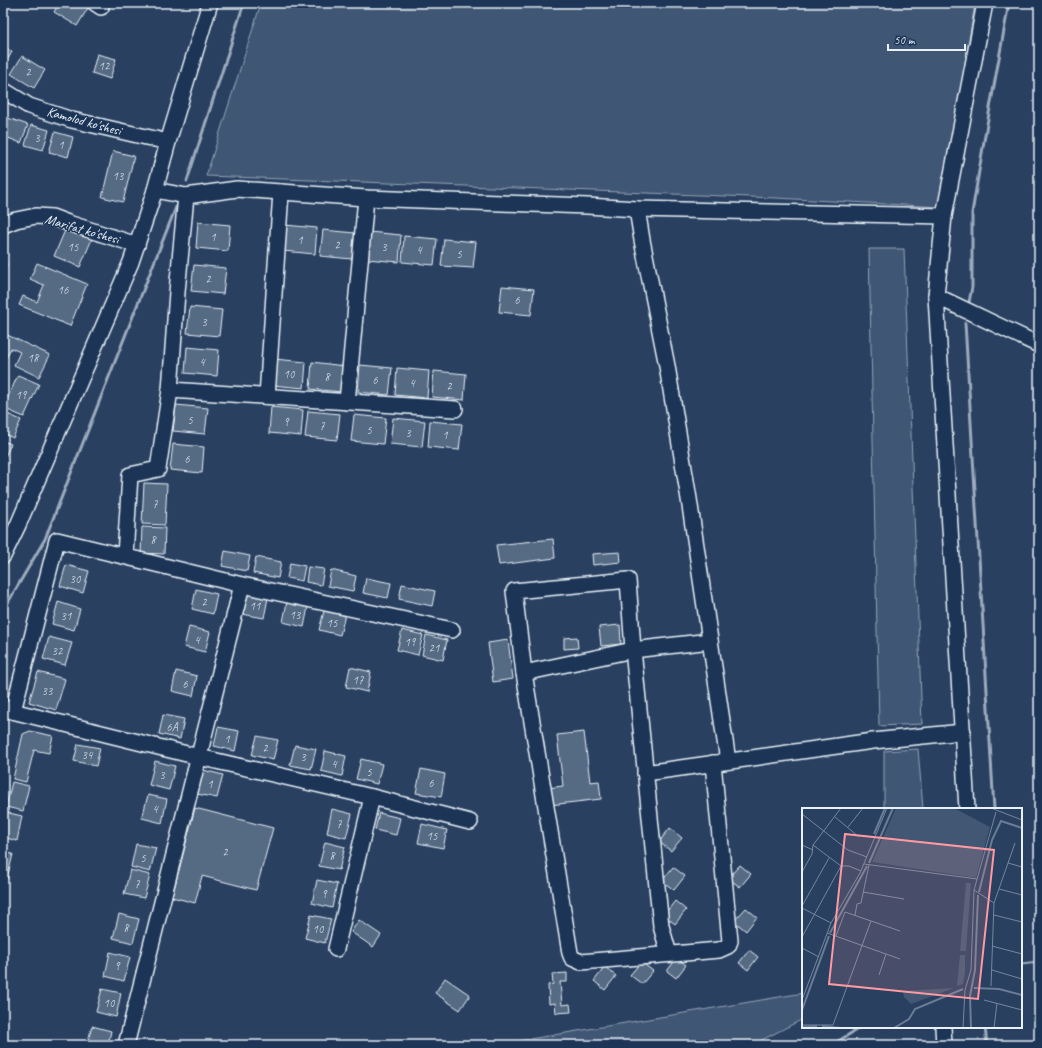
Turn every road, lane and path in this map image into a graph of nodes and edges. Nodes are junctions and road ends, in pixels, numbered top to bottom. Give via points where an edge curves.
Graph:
1 (210, 3) edge
2 (985, 3) edge
3 (3, 90) edge
4 (168, 142) junction
5 (155, 190) junction
6 (281, 192) junction
7 (186, 196) junction
8 (366, 198) junction
9 (637, 209) junction
10 (944, 216) junction
11 (3, 225) edge
12 (137, 245) junction
13 (936, 296) junction
14 (1039, 346) edge
15 (170, 390) junction
16 (267, 396) junction
17 (347, 402) junction
18 (455, 409) dead end
19 (3, 556) edge
20 (125, 556) junction
21 (242, 585) junction
22 (452, 630) dead end
23 (710, 641) junction
24 (633, 650) junction
25 (524, 674) junction
26 (8, 710) edge
27 (963, 732) junction
28 (199, 757) junction
29 (728, 761) junction
30 (713, 763) junction
31 (645, 773) junction
32 (372, 797) junction
33 (967, 808) edge
34 (470, 822) dead end
35 (336, 949) dead end
36 (669, 954) junction
37 (943, 1028) edge
38 (126, 1045) edge
39 (944, 1045) edge

1 - 4 street
2 - 10 street
3 - 4 street, Kamolod ko'shesi via 29,106 72,120
4 - 5 street
5 - 7 street
5 - 12 street
6 - 7 street via 237,189
6 - 8 street
6 - 16 street
7 - 15 street
8 - 9 street
8 - 17 street
9 - 10 street
9 - 23 street via 667,366
10 - 13 street
11 - 12 street, Marifat ko'shesi via 36,216 52,217
12 - 19 street via 132,262
13 - 14 street
13 - 27 street
15 - 16 street
15 - 20 street via 158,469 130,475
16 - 17 street
17 - 18 street
20 - 21 street
20 - 26 street via 57,540
21 - 22 street
21 - 28 street
23 - 24 street
23 - 29 street
24 - 25 street
24 - 25 street via 628,580 514,592
24 - 31 street
25 - 36 street via 572,958 581,962
26 - 28 street
27 - 29 street via 873,740
27 - 33 street
28 - 32 street
28 - 38 street
29 - 30 street
30 - 31 street
30 - 36 street via 730,941 728,946 719,950
31 - 36 street via 662,926
32 - 34 street
32 - 35 street
37 - 39 street

